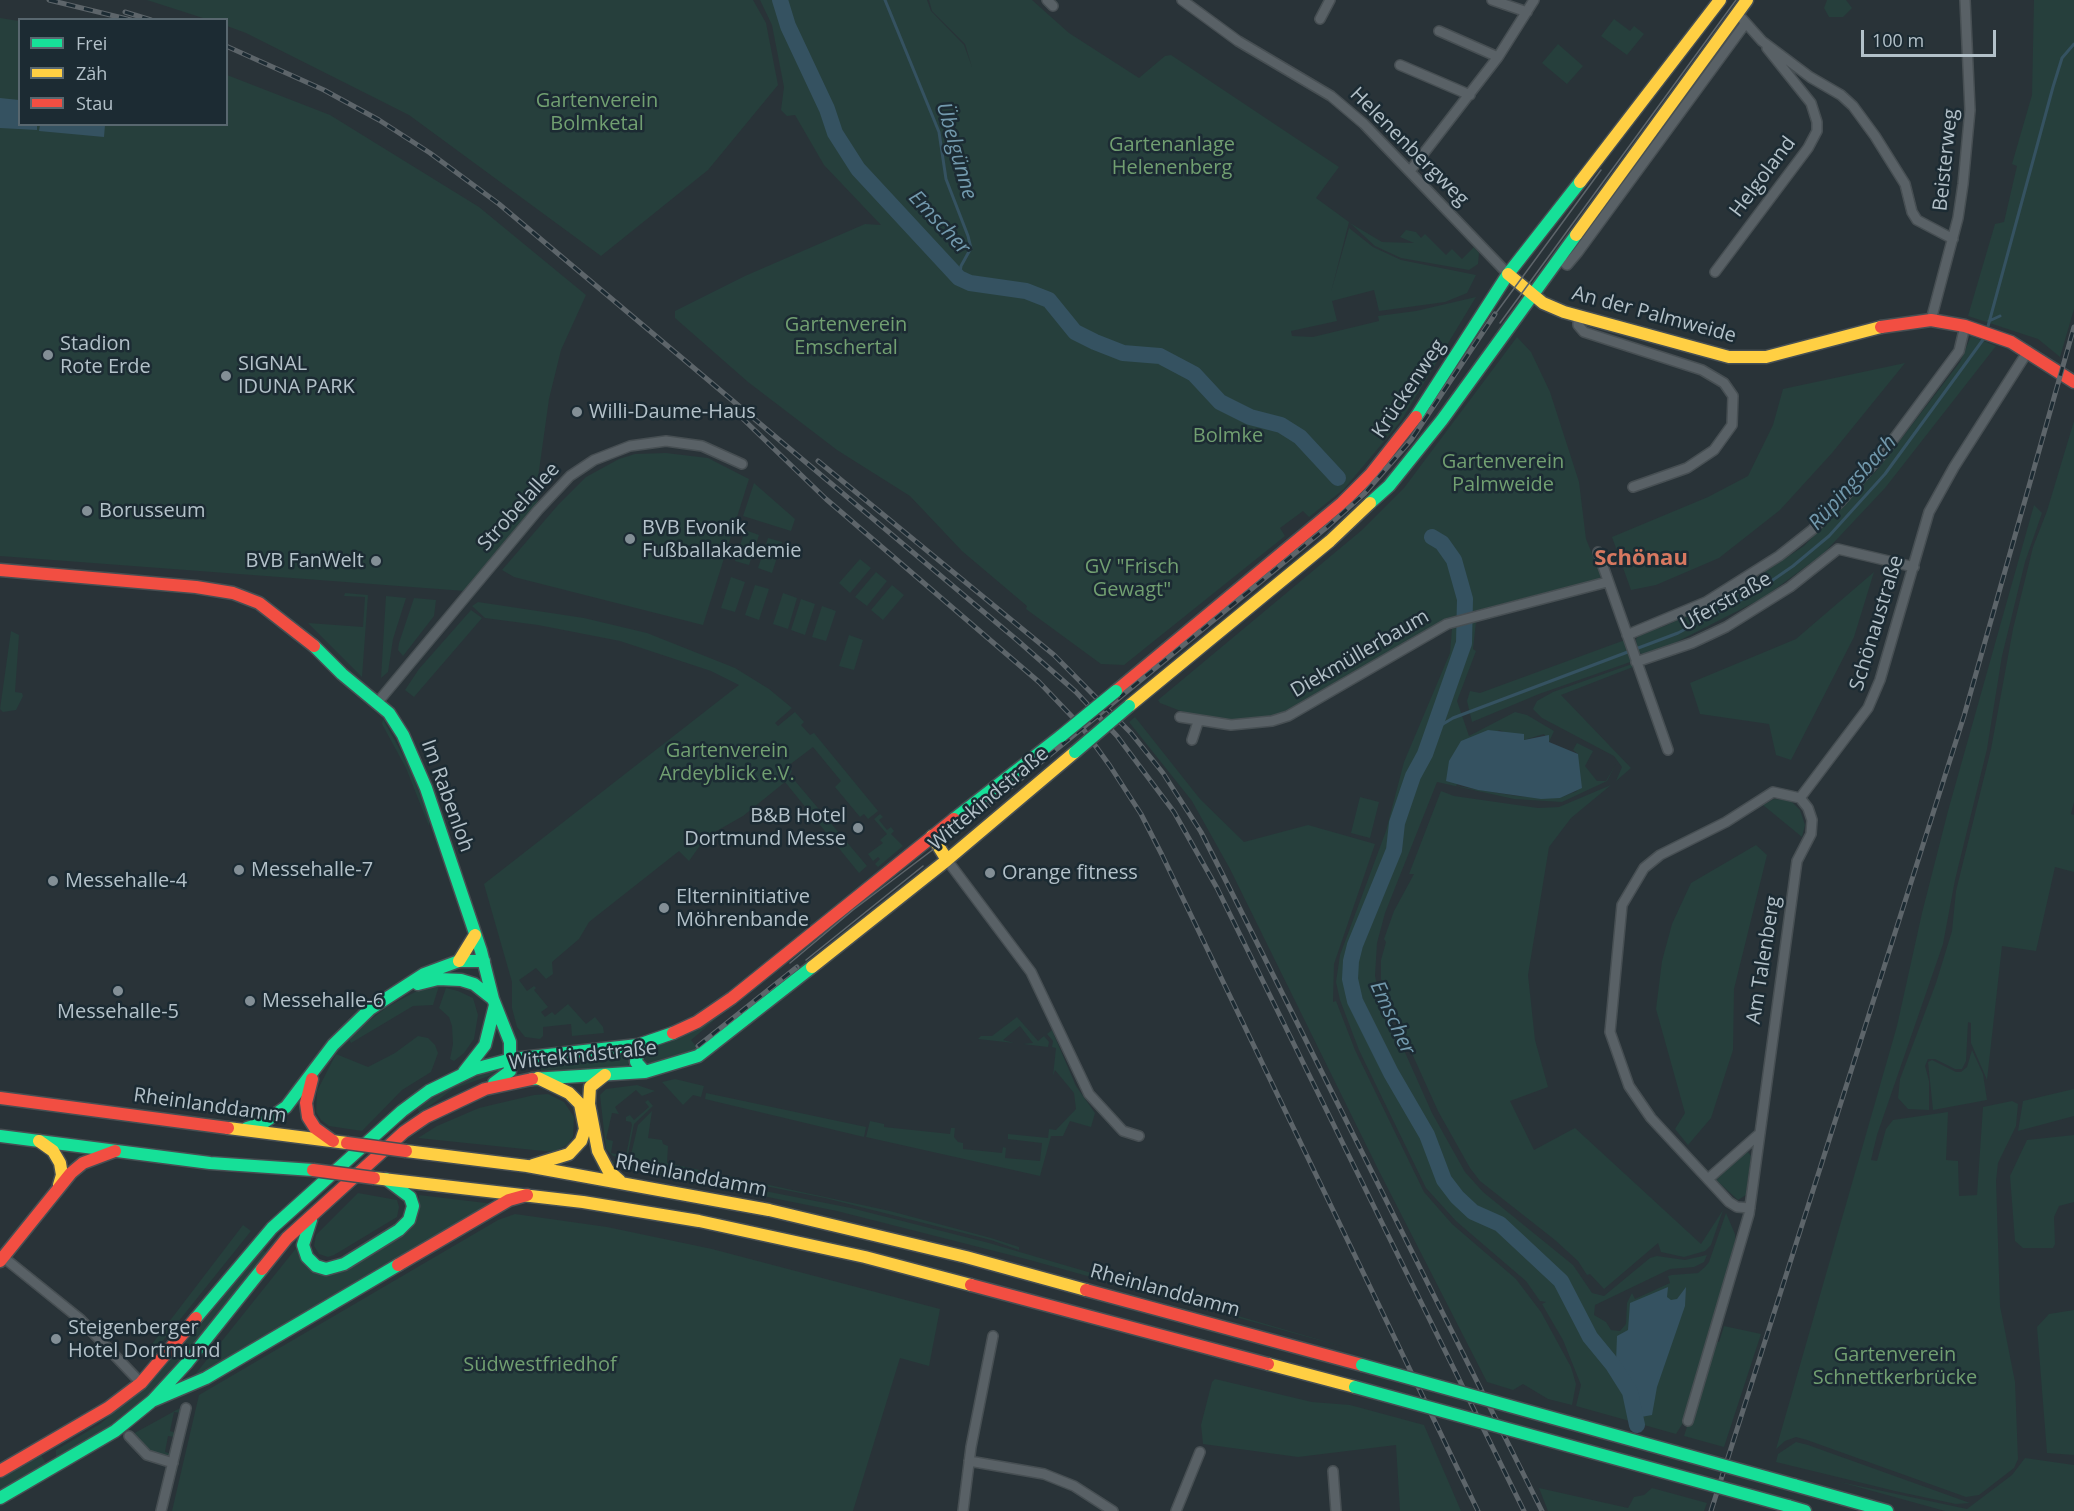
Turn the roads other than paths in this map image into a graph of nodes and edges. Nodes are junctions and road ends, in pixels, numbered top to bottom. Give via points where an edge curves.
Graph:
1 (1182, 0) edge
2 (1330, 0) edge
3 (1492, 0) edge
4 (1534, 0) edge
5 (1720, 0) edge
6 (1747, 0) edge
7 (1965, 0) edge
8 (1527, 12) junction
9 (1737, 13) junction
10 (1320, 20) dead end
11 (1745, 24) junction
12 (1439, 31) dead end
13 (1762, 41) junction
14 (1498, 57) junction
15 (1400, 65) dead end
16 (1470, 95) junction
17 (1410, 171) junction
18 (1953, 239) junction
19 (1563, 262) junction
20 (1715, 272) dead end
21 (1508, 274) junction
22 (1533, 295) junction
23 (1578, 316) junction
24 (1931, 320) junction
25 (1970, 327) junction
26 (2028, 351) junction
27 (2074, 382) edge
28 (742, 464) dead end
29 (1633, 487) dead end
30 (1598, 552) dead end
31 (1914, 567) junction
32 (0, 570) edge
33 (1607, 582) junction
34 (1628, 639) junction
35 (1636, 660) junction
36 (376, 703) junction
37 (1180, 717) dead end
38 (1198, 722) junction
39 (1061, 736) joint
40 (1192, 740) dead end
41 (1668, 750) dead end
42 (1800, 798) junction
43 (932, 836) junction
44 (947, 860) junction
45 (475, 935) junction
46 (459, 961) junction
47 (484, 961) junction
48 (438, 979) junction
49 (408, 986) junction
50 (494, 1002) junction
51 (638, 1045) junction
52 (512, 1059) junction
53 (314, 1071) junction
54 (645, 1072) junction
55 (461, 1075) junction
56 (605, 1075) junction
57 (538, 1078) junction
58 (485, 1089) junction
59 (0, 1098) edge
60 (236, 1128) junction
61 (1758, 1135) junction
62 (0, 1136) edge
63 (1139, 1136) dead end
64 (38, 1141) junction
65 (341, 1143) junction
66 (116, 1151) junction
67 (527, 1166) junction
68 (380, 1178) junction
69 (1708, 1179) junction
70 (625, 1183) junction
71 (58, 1186) junction
72 (527, 1195) junction
73 (1750, 1208) junction
74 (316, 1211) junction
75 (272, 1228) junction
76 (287, 1238) junction
77 (2, 1259) edge
78 (993, 1336) dead end
79 (141, 1383) junction
80 (152, 1401) junction
81 (186, 1408) dead end
82 (1688, 1421) dead end
83 (129, 1436) dead end
84 (49, 1444) junction
85 (1200, 1452) dead end
86 (969, 1461) junction
87 (173, 1463) junction
88 (56, 1465) junction
89 (1333, 1471) dead end
90 (0, 1472) edge
91 (0, 1498) edge
92 (161, 1511) edge
93 (963, 1511) edge
94 (1113, 1511) edge
95 (1176, 1511) edge
96 (1336, 1511) edge
97 (1805, 1511) edge
98 (1887, 1511) edge

1 - 17 street, Helenenbergweg via 1238,41 1331,96
2 - 10 street
3 - 8 street
4 - 8 street
5 - 21 main road, Krückenweg
6 - 9 main road
7 - 18 street, Beisterweg via 1970,110
8 - 14 street
9 - 11 street
9 - 19 main road
11 - 13 street
11 - 19 street
12 - 14 street
13 - 18 street via 1853,106 1905,184 1917,220
13 - 20 street, Helgoland via 1811,102 1816,131 1808,148
14 - 16 street
15 - 16 street
16 - 17 street
17 - 21 street, Helenenbergweg
18 - 24 street, Beisterweg
19 - 22 main road
21 - 22 main road, An der Palmweide
21 - 39 main road, Krückenweg, bridge via 1404,435 1371,474 1291,547
22 - 23 main road, An der Palmweide via 1551,307
22 - 44 main road, Wittekindstraße, bridge via 1443,420 1389,486 1330,541
23 - 24 main road, An der Palmweide via 1730,357 1752,359 1897,323
23 - 29 street via 1584,333 1702,370 1724,383 1733,396 1732,425 1714,450 1687,468
24 - 25 main road, An der Palmweide
25 - 26 main road, An der Palmweide
25 - 34 street via 1959,351 1884,452 1812,530 1706,602
26 - 27 main road, An der Palmweide
26 - 31 street, Schönaustraße via 1929,512
28 - 36 street, Strobelallee via 702,446 666,441 630,446 594,460 570,476 537,510
30 - 33 street
31 - 35 street, Uferstraße via 1838,549 1790,587 1726,627 1683,647
31 - 42 street, Schönaustraße via 1868,708
32 - 36 main road, Im Rabenloh via 233,593 259,603 306,637
33 - 34 street
33 - 38 street, Diekmüllerbaum via 1457,621 1425,635 1288,716 1231,725
34 - 35 street
35 - 41 street
36 - 45 main road, Im Rabenloh via 396,723 414,758
37 - 38 street, Diekmüllerbaum
38 - 40 street
39 - 43 main road, Wittekindstraße
42 - 61 street, Am Talenberg via 1812,820 1811,834 1797,861
42 - 69 street via 1773,792 1735,817 1660,855 1644,868 1622,905 1610,1032 1629,1086 1651,1118
43 - 44 main road
43 - 51 main road, Wittekindstraße via 716,1010 672,1034
44 - 54 main road, Wittekindstraße via 709,1049 675,1065
44 - 63 street via 1031,972 1089,1094 1123,1131
45 - 46 main road
45 - 47 main road, Im Rabenloh
46 - 47 main road
46 - 49 main road via 424,974
47 - 48 main road
47 - 50 main road, Im Rabenloh
48 - 49 main road
48 - 50 main road via 468,981
49 - 53 main road via 354,1022
50 - 52 main road, Im Rabenloh via 510,1042
50 - 55 main road via 485,1045
51 - 52 main road, Wittekindstraße
51 - 54 main road via 636,1062
52 - 55 main road, Wittekindstraße
52 - 58 main road via 510,1071
53 - 60 main road via 280,1113 254,1127
53 - 65 main road via 306,1103 308,1116 315,1128
54 - 56 main road, Wittekindstraße
55 - 75 main road, Wittekindstraße via 429,1091 383,1127
56 - 57 main road, Wittekindstraße
56 - 70 main road via 588,1091 594,1136 604,1165
57 - 58 main road, Wittekindstraße
57 - 67 main road via 574,1097 584,1111 585,1129 578,1146 564,1157
58 - 74 main road, Wittekindstraße via 444,1106 404,1132
59 - 60 main road, Rheinlanddamm
60 - 65 main road, Rheinlanddamm
61 - 69 street
61 - 73 street, Am Talenberg
62 - 64 main road
64 - 66 main road
64 - 71 main road via 53,1151 60,1163 62,1175
65 - 67 main road, Rheinlanddamm, bridge
66 - 68 main road, bridge
66 - 71 main road via 83,1163
67 - 70 main road, Rheinlanddamm
68 - 72 main road
68 - 74 main road via 410,1197 413,1206 409,1220 344,1264 326,1269 307,1257 304,1239
69 - 73 street via 1729,1202
70 - 98 main road, Rheinlanddamm, bridge via 769,1210 966,1257
71 - 77 main road
72 - 80 main road via 509,1200 206,1378
72 - 97 main road, bridge via 699,1221 865,1257
73 - 82 street, Am Talenberg
74 - 76 main road, Wittekindstraße
75 - 76 main road via 266,1239 269,1245 275,1246
75 - 79 main road, Wittekindstraße
76 - 80 main road, Wittekindstraße
77 - 79 street via 80,1319
78 - 86 street
79 - 84 main road, Wittekindstraße
80 - 88 main road, Wittekindstraße via 115,1431
81 - 87 street
83 - 87 street via 147,1455
84 - 88 main road via 48,1454
84 - 90 main road, Wittekindstraße
85 - 95 street
86 - 93 street
86 - 94 street via 1044,1474 1074,1486
87 - 92 street
88 - 91 main road, Wittekindstraße
89 - 96 street

